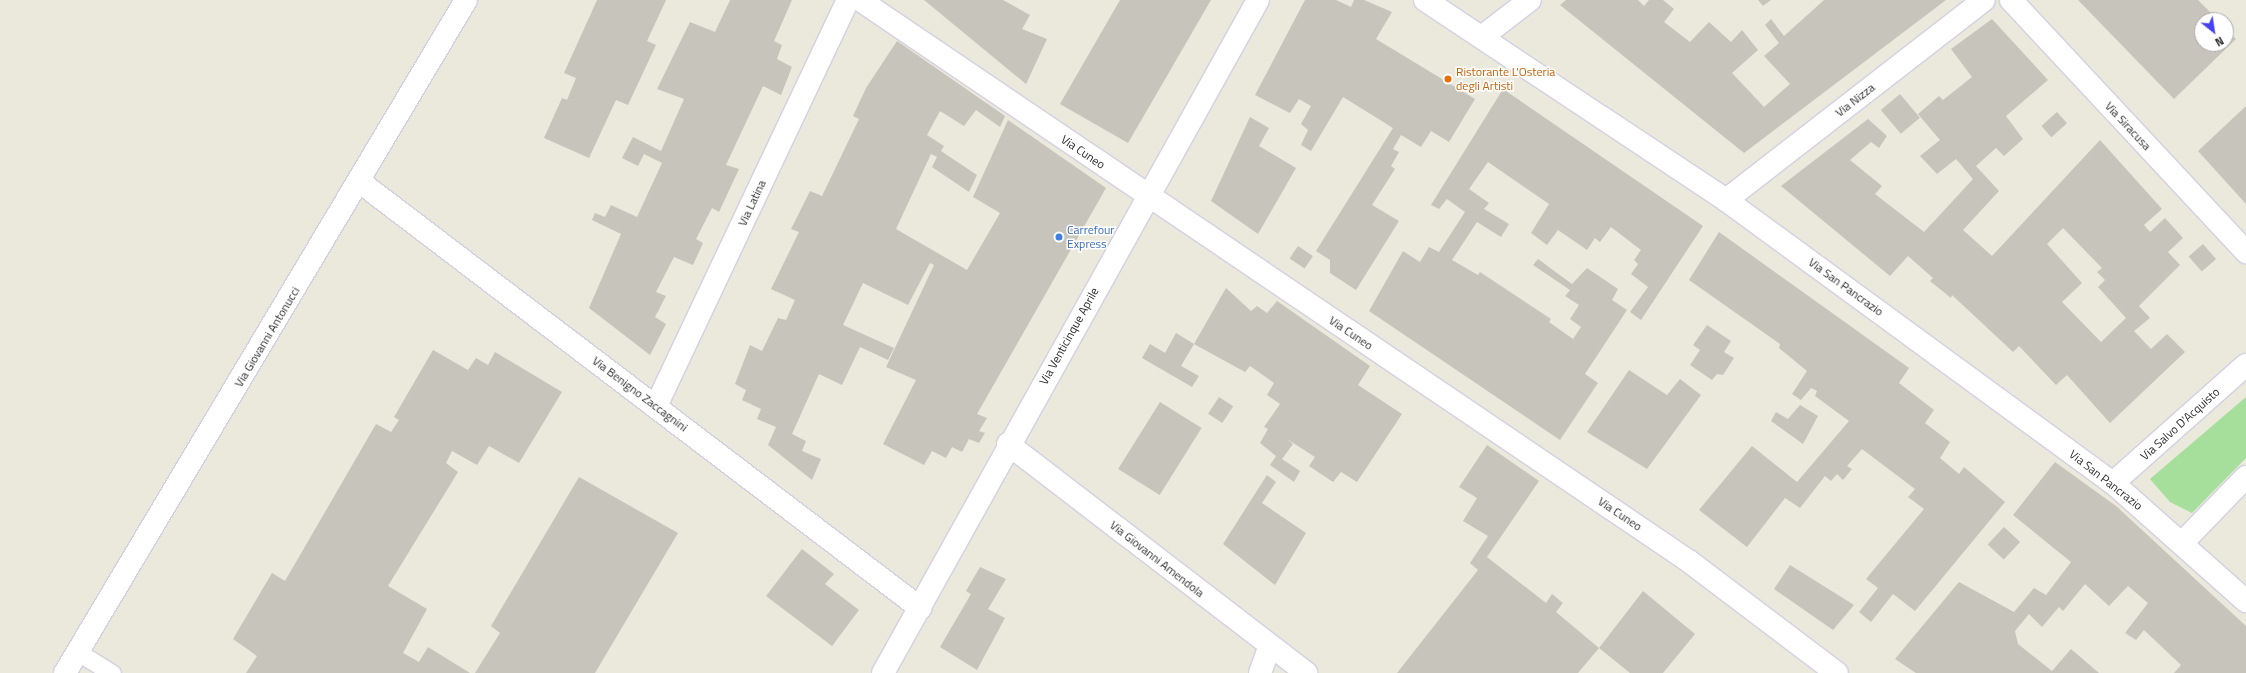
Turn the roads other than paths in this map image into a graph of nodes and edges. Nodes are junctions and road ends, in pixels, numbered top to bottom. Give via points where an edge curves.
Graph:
1 (466, 0) edge
2 (848, 0) edge
3 (860, 0) edge
4 (1258, 0) edge
5 (1425, 0) edge
6 (1530, 0) edge
7 (1984, 0) edge
8 (2011, 0) edge
9 (1483, 36) junction
10 (360, 182) junction
11 (1148, 196) junction
12 (1726, 200) junction
13 (2246, 252) edge
14 (2246, 365) edge
15 (656, 406) junction
16 (1008, 444) junction
17 (2246, 477) edge
18 (2113, 483) junction
19 (2182, 543) junction
20 (2246, 601) edge
21 (920, 608) junction
22 (1270, 646) junction
23 (78, 652) junction
24 (65, 673) edge
25 (112, 673) edge
26 (883, 673) edge
27 (1260, 673) edge
28 (1306, 673) edge
29 (1837, 673) edge

1 - 10 street, Via Giovanni Antonucci
2 - 15 street, Via Latina
3 - 11 street, Via Cuneo
4 - 11 street, Via Venticinque Aprile
5 - 9 street, Via San Pancrazio
6 - 9 street
7 - 12 street, Via Nizza
8 - 13 street, Via Siracusa
9 - 12 street, Via San Pancrazio
10 - 15 street, Via Benigno Zaccagnini
10 - 23 street, Via Giovanni Antonucci
11 - 16 street, Via Venticinque Aprile
11 - 29 street, Via Cuneo via 1690,562
12 - 18 street, Via San Pancrazio
14 - 18 street, Via Salvo D'Acquisto
15 - 21 street, Via Benigno Zaccagnini
16 - 21 street, Via Venticinque Aprile
16 - 22 street, Via Giovanni Amendola
17 - 19 street
18 - 19 street, Via San Pancrazio
19 - 20 street, Via San Pancrazio
21 - 26 street, Via Venticinque Aprile
22 - 27 street
22 - 28 street, Via Giovanni Amendola
23 - 24 street, Via Giovanni Antonucci
23 - 25 lane

